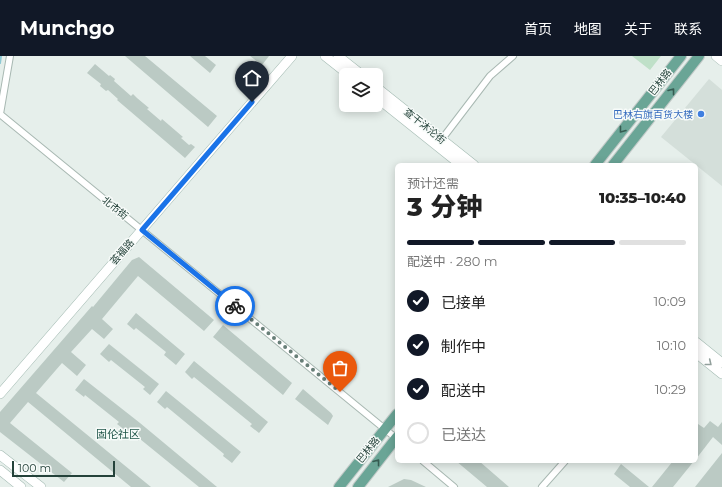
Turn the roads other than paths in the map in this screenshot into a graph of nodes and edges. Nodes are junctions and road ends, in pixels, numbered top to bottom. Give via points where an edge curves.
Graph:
1 (10, 56) edge
2 (292, 56) edge
3 (325, 56) edge
4 (338, 56) edge
5 (513, 56) edge
6 (681, 56) edge
7 (699, 56) edge
8 (716, 56) edge
9 (722, 61) edge
10 (340, 68) edge
11 (353, 68) edge
12 (383, 92) edge
13 (383, 103) edge
14 (0, 114) edge
15 (442, 139) junction
16 (458, 163) edge
17 (472, 163) edge
18 (596, 163) edge
19 (615, 163) edge
20 (142, 230) junction
21 (698, 344) edge
22 (698, 355) edge
23 (722, 363) edge
24 (722, 374) edge
25 (0, 394) edge
26 (395, 416) edge
27 (385, 429) junction
28 (395, 436) edge
29 (395, 441) edge
30 (0, 455) edge
31 (425, 463) edge
32 (563, 463) edge
33 (0, 470) edge
34 (21, 487) edge
35 (40, 487) edge
36 (339, 487) edge
37 (358, 487) edge
38 (454, 487) edge
39 (542, 487) edge

1 - 14 street
2 - 20 street, 荟福路
3 - 10 street
4 - 11 street
5 - 15 street via 490,76
6 -> 18 main road, 巴林路
19 -> 7 main road, 巴林路
8 - 9 street
12 - 15 street, 查干沐沦街
13 - 16 street, 查干沐沦街
14 - 20 street, 北市街
15 - 17 street, 查干沐沦街
20 - 25 street, 荟福路
20 - 27 street, 北市街
21 - 23 street
22 -> 24 street
26 - 27 main road, 巴林路
27 - 28 street, 北市街
27 - 36 main road, 巴林路
37 -> 29 main road, 巴林路
30 - 35 street
31 - 38 street
32 - 39 street
33 - 34 street

